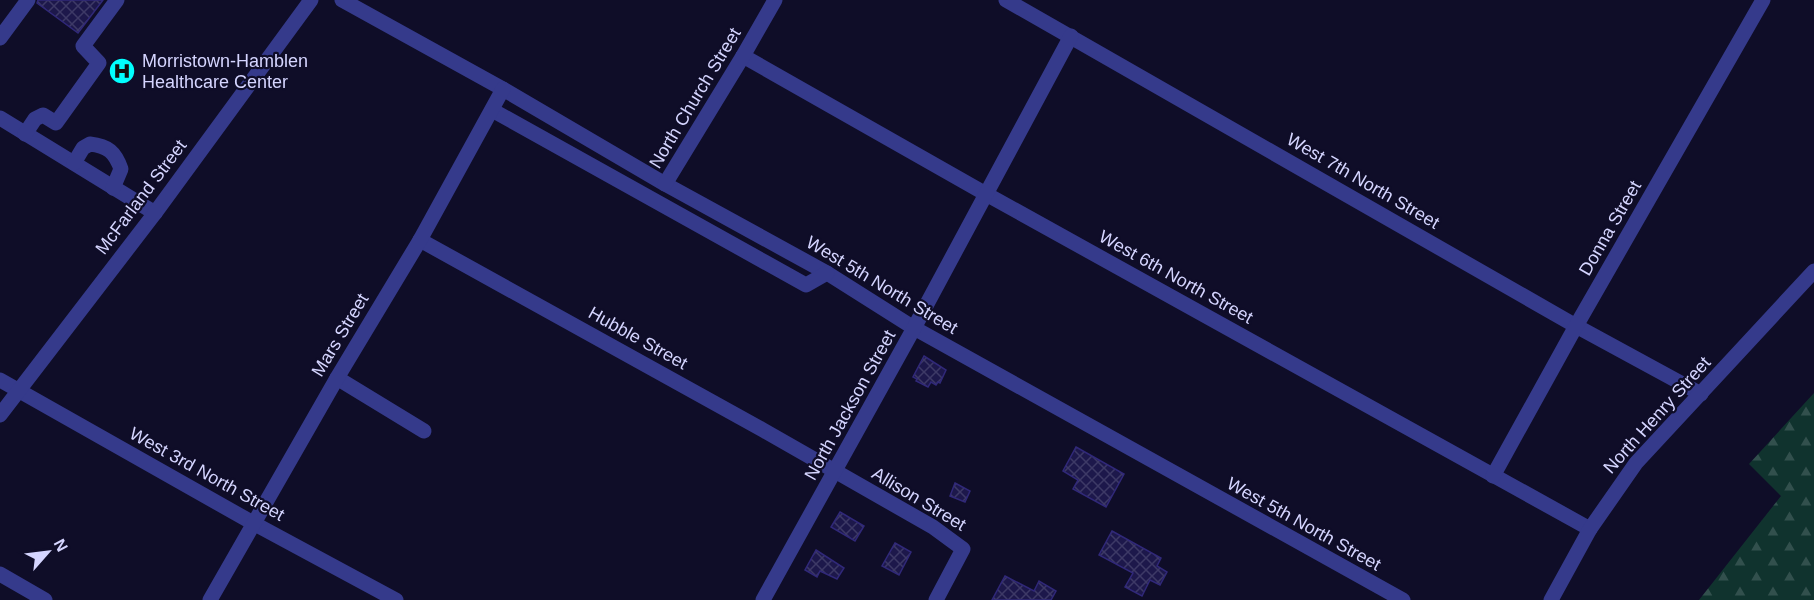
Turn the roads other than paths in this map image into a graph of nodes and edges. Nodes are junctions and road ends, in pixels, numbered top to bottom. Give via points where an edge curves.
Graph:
1 (28, 0) edge
2 (117, 0) edge
3 (311, 0) edge
4 (342, 0) edge
5 (775, 0) edge
6 (1006, 0) edge
7 (1763, 0) edge
8 (1071, 36) junction
9 (0, 38) edge
10 (744, 56) junction
11 (503, 89) junction
12 (492, 110) junction
13 (0, 118) edge
14 (25, 134) junction
15 (74, 163) junction
16 (665, 184) junction
17 (113, 188) junction
18 (986, 194) junction
19 (155, 213) junction
20 (420, 240) junction
21 (1814, 271) edge
22 (826, 273) junction
23 (1576, 326) junction
24 (914, 328) junction
25 (337, 378) junction
26 (0, 380) edge
27 (19, 390) junction
28 (1701, 394) junction
29 (0, 416) edge
30 (424, 431) dead end
31 (836, 473) junction
32 (1493, 476) junction
33 (253, 523) junction
34 (1590, 529) junction
35 (0, 574) edge
36 (45, 600) edge
37 (210, 600) edge
38 (396, 600) edge
39 (763, 600) edge
40 (936, 600) edge
41 (1403, 600) edge
42 (1551, 600) edge

1 - 9 street
2 - 14 street via 83,46 99,63 56,123 43,115 35,119
3 - 19 street, McFarland Street
4 - 11 street, West 5th North Street
5 - 10 street, North Church Street
6 - 8 street, West 7th North Street
7 - 23 street, Donna Street
8 - 18 street, North Jackson Street
8 - 23 street, West 7th North Street
10 - 16 street, North Church Street
10 - 18 street, West 6th North Street
11 - 12 street, Mars Street
11 - 16 street, West 5th North Street
12 - 20 street, Mars Street
12 - 22 street via 806,285
13 - 14 street
14 - 15 street
15 - 17 street
15 - 17 street via 90,144 116,155 121,169
16 - 22 street, West 5th North Street
17 - 19 street
18 - 24 street, North Jackson Street
18 - 32 street, West 6th North Street
19 - 27 street, McFarland Street
20 - 25 street, Mars Street
20 - 31 street, Hubble Street
21 - 28 street, North Henry Street
22 - 24 street, West 5th North Street
23 - 28 street, West 7th North Street
23 - 32 street, Donna Street
24 - 31 street, North Jackson Street
24 - 41 street, West 5th North Street
25 - 30 street
25 - 33 street, Mars Street
26 - 27 street, West 3rd North Street
27 - 29 street, McFarland Street
27 - 33 street, West 3rd North Street
28 - 34 street, North Henry Street via 1636,463
31 - 39 street, North Jackson Street
31 - 40 street, Allison Street via 933,527 963,549
32 - 34 street, West 6th North Street
33 - 37 street, Mars Street
33 - 38 street, West 3rd North Street
34 - 42 street, North Henry Street
35 - 36 street

